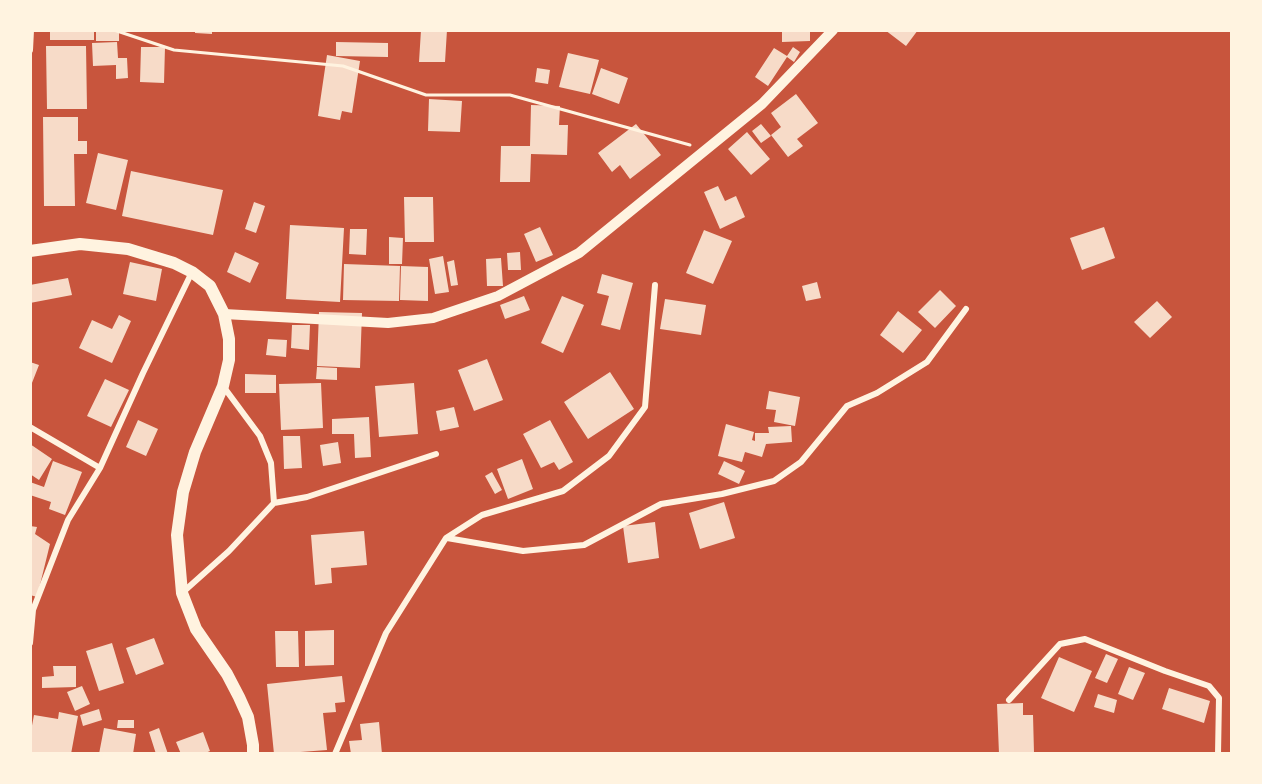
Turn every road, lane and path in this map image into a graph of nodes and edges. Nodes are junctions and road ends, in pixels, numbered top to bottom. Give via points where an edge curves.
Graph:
1 (31, 30) edge
2 (114, 30) edge
3 (833, 30) edge
4 (30, 50) edge
5 (706, 149) junction
6 (30, 251) edge
7 (192, 273) junction
8 (655, 285) dead end
9 (966, 309) dead end
10 (224, 314) junction
11 (223, 386) junction
12 (30, 427) edge
13 (436, 454) dead end
14 (100, 468) junction
15 (274, 503) junction
16 (446, 538) junction
17 (182, 593) junction
18 (31, 618) edge
19 (30, 643) edge
20 (1009, 700) dead end
21 (253, 754) edge
22 (335, 754) edge
23 (1218, 754) edge

1 - 4 street
2 - 5 path via 174,50 343,66 426,95 510,95
3 - 5 street via 762,104
5 - 10 street via 579,253 498,296 433,318 388,323
6 - 7 main road via 80,244 129,249
7 - 10 main road via 210,286
7 - 14 street
8 - 16 street via 645,407 609,456 563,491 482,515
9 - 16 street via 927,362 877,393 847,406 801,462 774,481 661,504 584,545 523,551
10 - 11 main road via 229,360
11 - 15 street via 260,436 271,463
11 - 17 main road via 183,492 177,535
12 - 14 street
13 - 15 street via 307,497
14 - 18 street via 68,520
15 - 17 street
16 - 22 street via 386,633
17 - 21 main road via 195,629 226,674 248,717
18 - 19 street
20 - 23 street via 1060,644 1085,639 1209,686 1219,698

